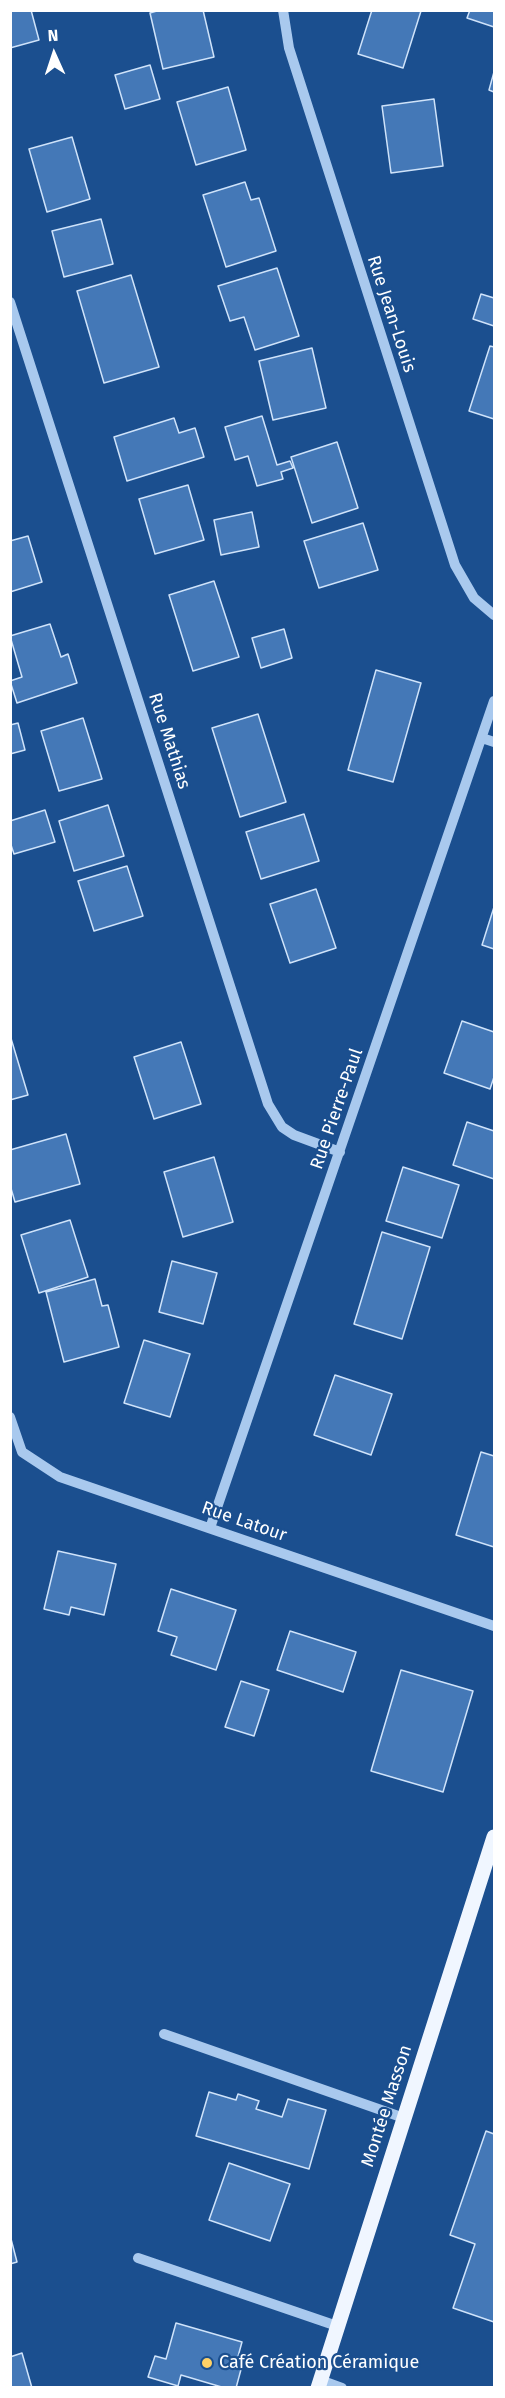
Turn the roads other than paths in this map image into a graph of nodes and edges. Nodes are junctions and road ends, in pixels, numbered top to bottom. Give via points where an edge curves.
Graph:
1 (283, 10) edge
2 (10, 302) edge
3 (495, 615) edge
4 (495, 701) edge
5 (482, 738) junction
6 (495, 742) edge
7 (340, 1152) junction
8 (10, 1417) edge
9 (210, 1528) junction
10 (495, 1626) edge
11 (495, 1837) edge
12 (164, 2034) dead end
13 (404, 2118) junction
14 (138, 2258) dead end
15 (338, 2326) junction
16 (319, 2384) edge
17 (342, 2388) edge

1 - 3 street, Rue Jean-Louis via 289,48 455,565 474,598
2 - 7 street, Rue Mathias via 268,1104 282,1127 294,1135
4 - 5 street, Rue Pierre-Paul
5 - 6 street
5 - 7 street, Rue Pierre-Paul
7 - 9 street, Rue Pierre-Paul
8 - 9 street, Rue Latour via 22,1452 60,1477
9 - 10 street, Rue Latour
11 - 13 main road, Montée Masson
12 - 13 street
13 - 15 main road, Montée Masson
14 - 15 street
15 - 16 main road, Montée Masson
16 - 17 street

